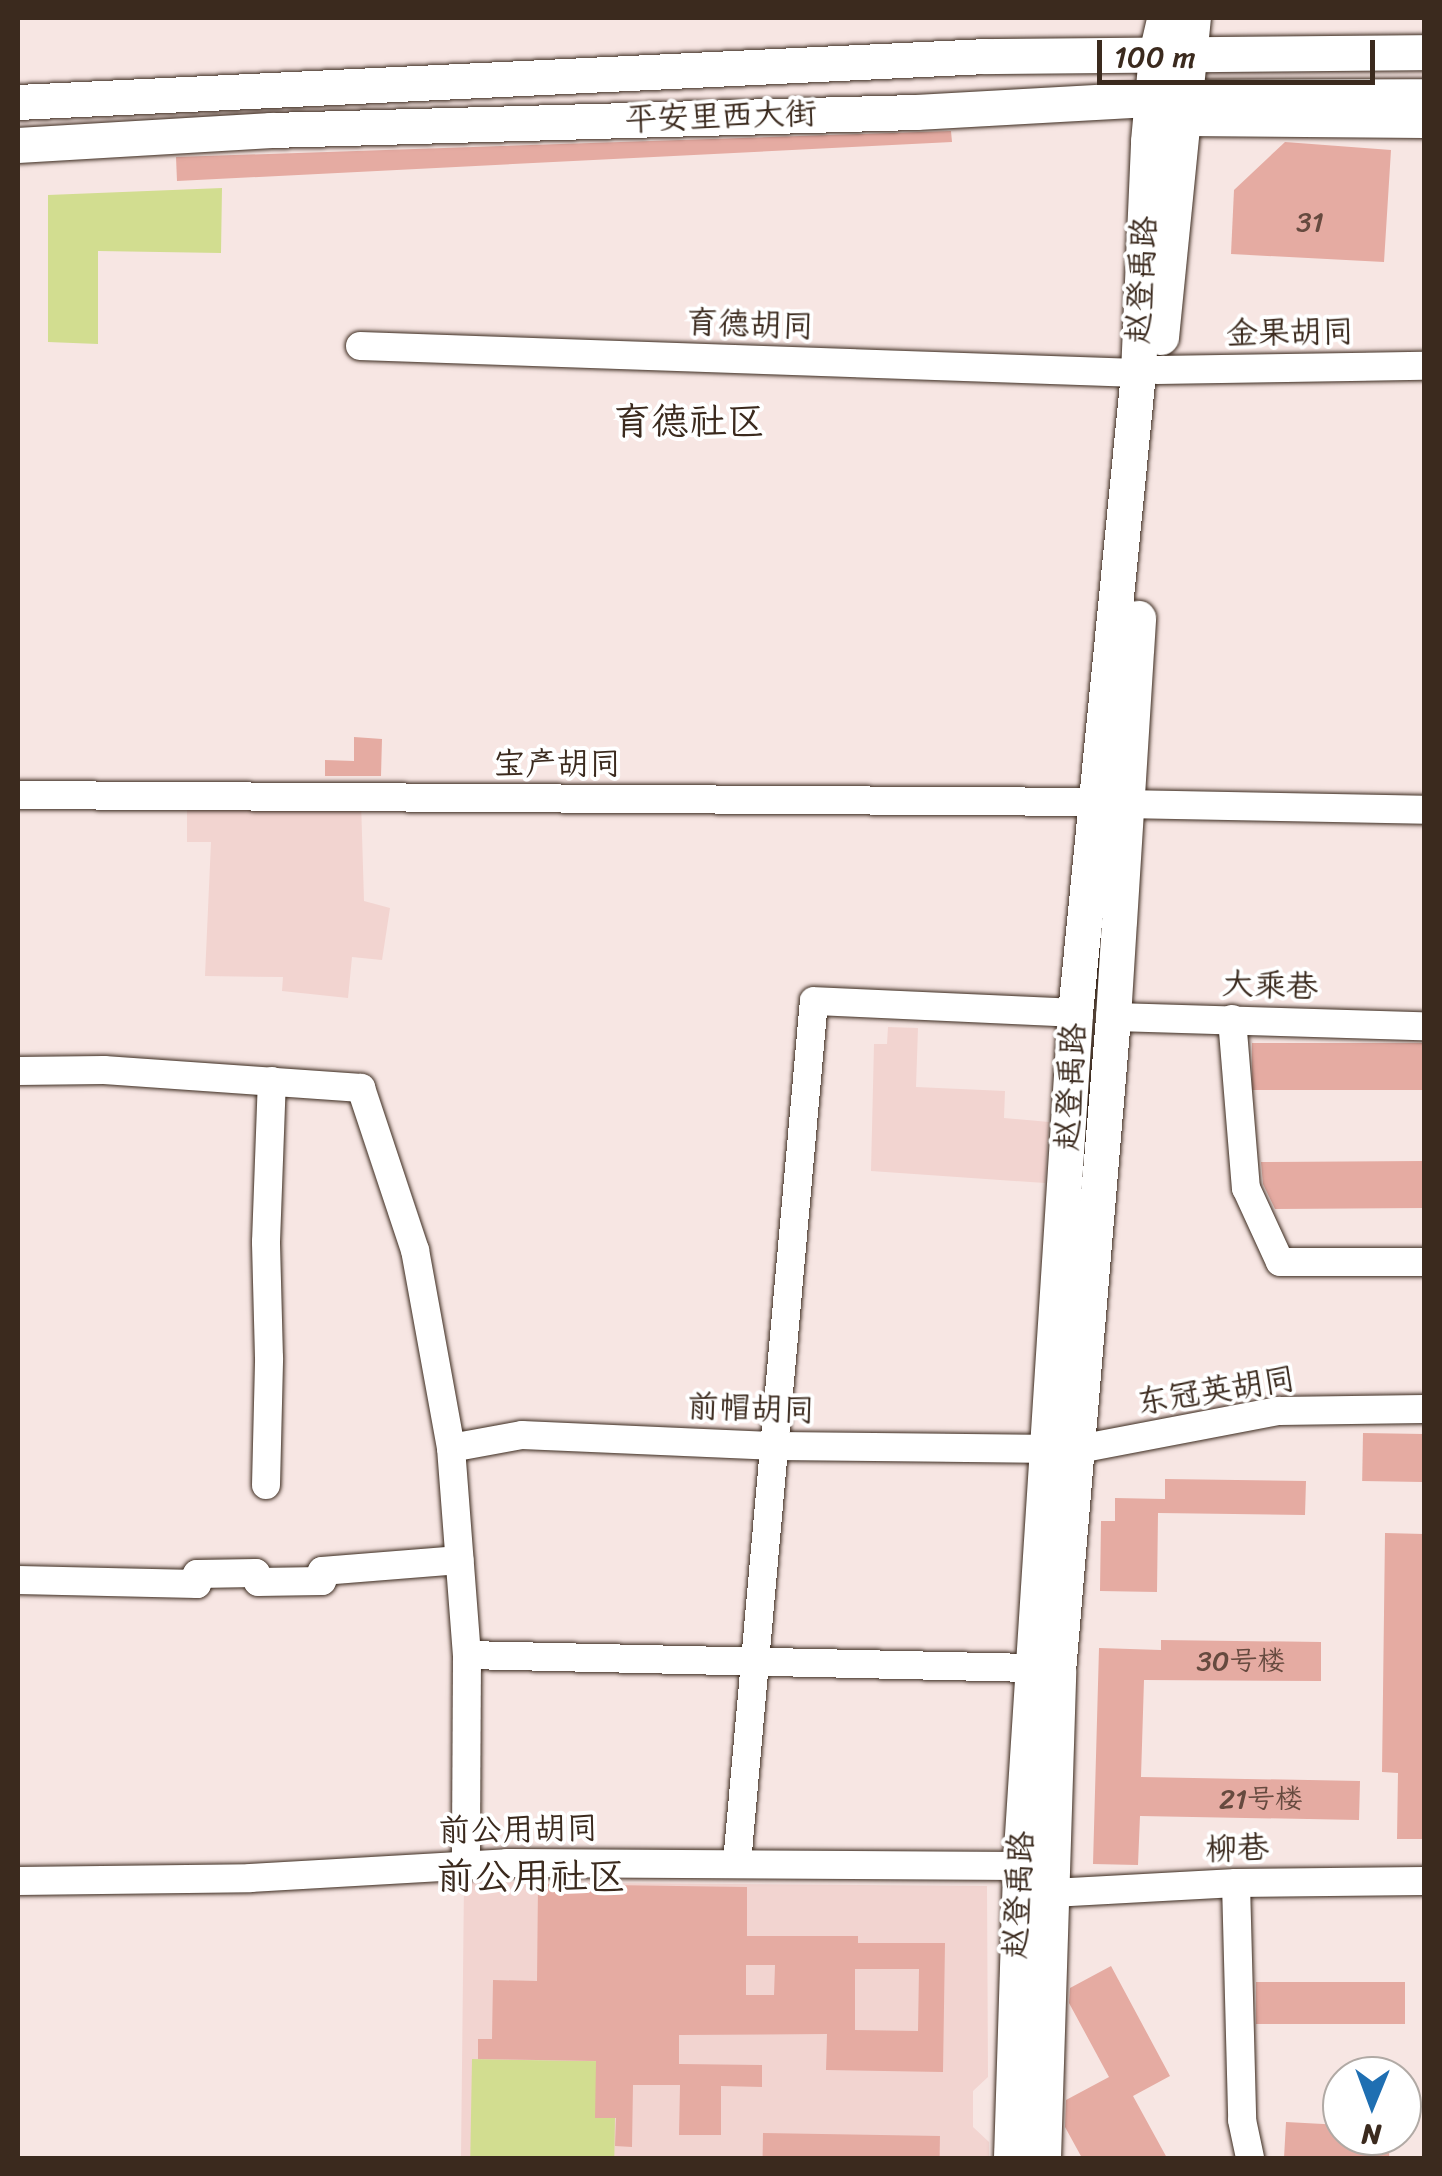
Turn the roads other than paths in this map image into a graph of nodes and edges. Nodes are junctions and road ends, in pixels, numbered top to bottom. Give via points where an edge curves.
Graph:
1 (1164, 18) edge
2 (1193, 18) edge
3 (1424, 52) edge
4 (1172, 54) junction
5 (1424, 96) edge
6 (18, 102) edge
7 (1174, 107) junction
8 (1424, 124) edge
9 (18, 146) edge
10 (360, 346) dead end
11 (1424, 366) edge
12 (1148, 372) junction
13 (18, 794) edge
14 (1110, 803) junction
15 (1424, 810) edge
16 (1076, 1013) junction
17 (1113, 1017) junction
18 (1232, 1019) junction
19 (1424, 1026) edge
20 (18, 1071) edge
21 (272, 1081) junction
22 (1424, 1262) edge
23 (1424, 1409) edge
24 (777, 1446) junction
25 (451, 1448) junction
26 (1064, 1449) junction
27 (266, 1485) dead end
28 (460, 1560) junction
29 (18, 1580) edge
30 (467, 1655) junction
31 (755, 1661) junction
32 (1033, 1668) junction
33 (737, 1863) junction
34 (466, 1864) junction
35 (1020, 1866) junction
36 (18, 1881) edge
37 (1424, 1881) edge
38 (1236, 1883) junction
39 (1052, 1893) junction
40 (1010, 2158) edge
41 (1043, 2158) edge
42 (1250, 2158) edge

1 - 4 main road, 赵登禹路
2 - 4 main road, 赵登禹路
3 - 4 main road, 平安里西大街
4 - 6 main road, 平安里西大街 via 987,56
4 - 7 main road, 赵登禹路
5 - 7 main road, 平安里西大街
7 - 8 street
7 - 9 main road, 平安里西大街 via 272,130
7 - 12 main road, 赵登禹路
10 - 12 street, 育德胡同
11 - 12 street, 金果胡同
12 - 14 main road, 赵登禹路
13 - 14 street, 宝产胡同
14 - 15 street, 宝产胡同
14 - 16 main road, 赵登禹路
14 - 17 main road, 赵登禹路
16 - 24 street via 814,1001
16 - 26 main road, 赵登禹路
17 - 18 street, 大乘巷
17 - 26 main road, 赵登禹路
18 - 19 street, 大乘巷
18 - 22 street via 1246,1188 1280,1262
20 - 21 street
21 - 25 street via 361,1088 415,1250
21 - 27 street
23 - 26 street, 东冠英胡同 via 1279,1411
24 - 25 street, 前帽胡同 via 522,1435
24 - 26 street, 前帽胡同
24 - 31 street
25 - 28 street
26 - 32 main road, 赵登禹路
26 - 39 main road, 赵登禹路
28 - 29 street via 322,1571 322,1581 258,1582 256,1573 196,1574 196,1584
28 - 30 street
30 - 31 street
30 - 34 street
31 - 32 street
31 - 33 street
32 - 35 main road, 赵登禹路
33 - 34 street, 前公用胡同
33 - 35 street, 前公用胡同
34 - 36 street, 前公用胡同 via 250,1878
35 - 40 main road, 赵登禹路
37 - 38 street, 柳巷
38 - 39 street, 柳巷
38 - 42 street via 1242,2120
39 - 41 main road, 赵登禹路

